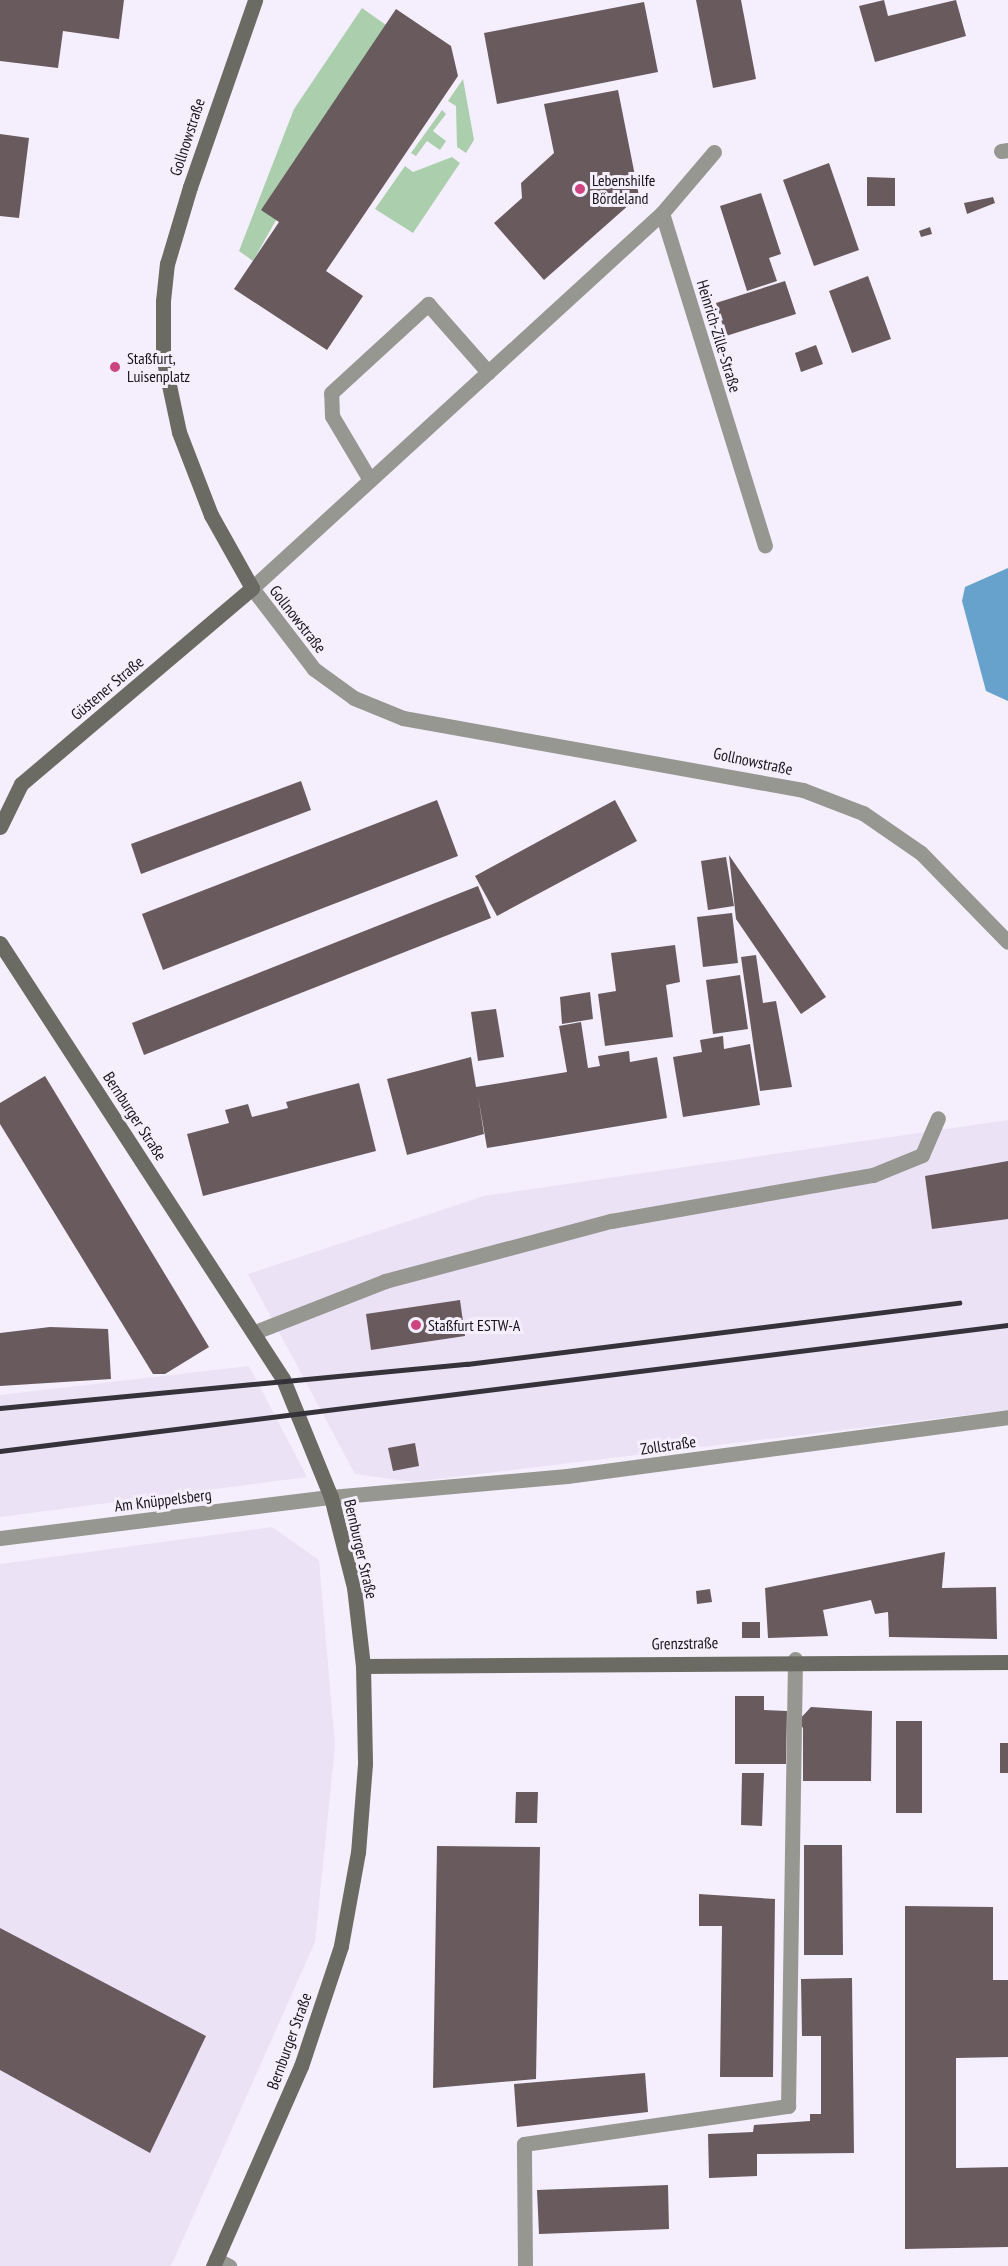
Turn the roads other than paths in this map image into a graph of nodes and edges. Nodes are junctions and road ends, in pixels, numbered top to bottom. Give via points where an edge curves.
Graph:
1 (255, 0) edge
2 (714, 152) dead end
3 (662, 213) junction
4 (488, 372) junction
5 (370, 480) junction
6 (765, 545) dead end
7 (252, 588) junction
8 (0, 827) edge
9 (1008, 942) edge
10 (0, 943) edge
11 (938, 1118) dead end
12 (255, 1332) junction
13 (1008, 1417) edge
14 (331, 1497) junction
15 (0, 1538) edge
16 (795, 1659) junction
17 (1008, 1662) edge
18 (363, 1666) junction
19 (220, 2264) edge
20 (525, 2266) edge

1 - 7 main road, Gollnowstraße via 190,187 167,264 163,301 164,357 178,432 211,515
2 - 3 street
3 - 4 street
3 - 6 street, Heinrich-Zille-Straße
4 - 5 street
4 - 5 street via 428,304 331,393 332,416
5 - 7 street
7 - 8 main road, Güstener Straße via 21,784
7 - 9 street, Gollnowstraße via 314,669 354,698 403,718 803,790 863,813 921,853
10 - 12 main road, Bernburger Straße
11 - 12 street via 922,1155 873,1175 611,1221 384,1281
12 - 14 main road, Bernburger Straße via 283,1379
13 - 14 street, Zollstraße via 567,1476
14 - 15 street, Am Knüppelsberg
14 - 18 main road, Bernburger Straße via 354,1587
16 - 17 main road, Grenzstraße
16 - 18 main road, Grenzstraße
16 - 20 street via 788,2106 524,2144
18 - 19 main road, Bernburger Straße via 358,1852 341,1946 301,2066

